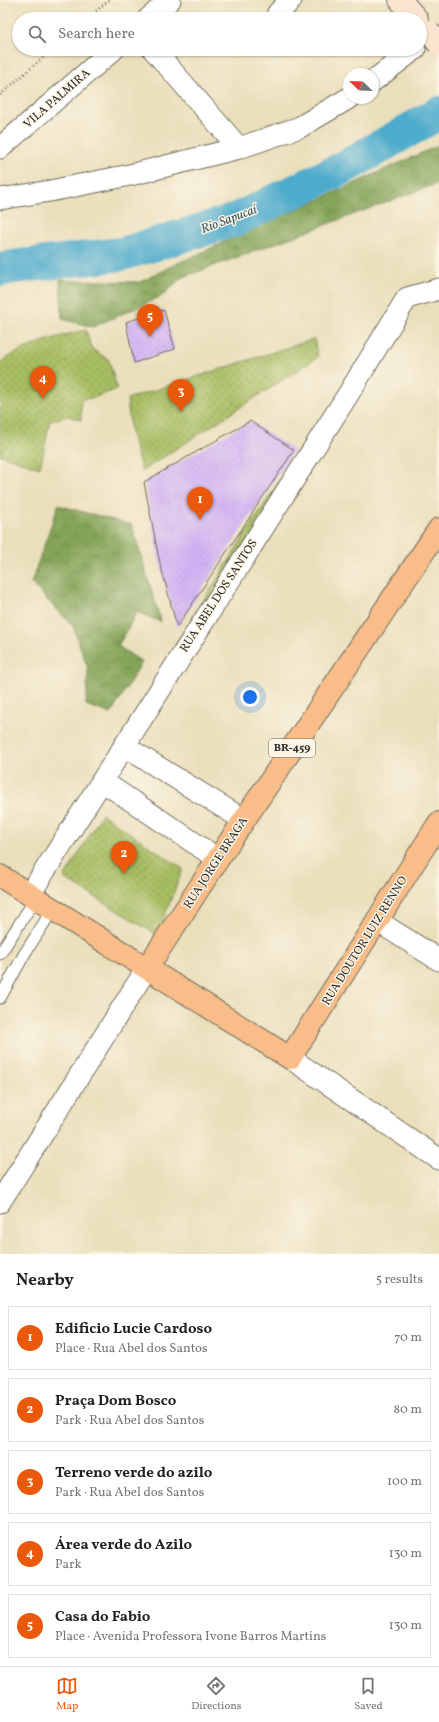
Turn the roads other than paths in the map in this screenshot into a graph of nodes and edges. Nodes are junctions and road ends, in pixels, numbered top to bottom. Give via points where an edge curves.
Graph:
1 (170, 0) edge
2 (400, 0) edge
3 (156, 12) edge
4 (409, 12) edge
5 (106, 56) edge
6 (159, 56) edge
7 (402, 56) edge
8 (379, 76) edge
9 (343, 102) edge
10 (0, 148) edge
11 (239, 148) junction
12 (0, 199) edge
13 (439, 289) edge
14 (438, 531) edge
15 (124, 746) junction
16 (102, 781) junction
17 (244, 820) junction
18 (439, 823) edge
19 (218, 859) junction
20 (0, 876) edge
21 (40, 900) junction
22 (377, 921) junction
23 (0, 954) edge
24 (439, 960) edge
25 (147, 968) junction
26 (0, 998) edge
27 (290, 1058) junction
28 (439, 1159) edge
29 (0, 1202) edge

1 - 3 street
2 - 4 main road
5 - 10 street, VILA PALMIRA
6 - 11 street
7 - 8 street
9 - 11 street via 300,127
11 - 12 street via 130,175
13 - 15 street, RUA ABEL DOS SANTOS via 407,298
14 - 17 highway, RUA JORGE BRAGA / BR-459
15 - 16 street, RUA ABEL DOS SANTOS
15 - 17 street
16 - 19 street
16 - 21 street, RUA ABEL DOS SANTOS
17 - 19 highway, RUA JORGE BRAGA / BR-459
18 - 22 highway, RUA DOUTOR LUIZ RENNO
19 - 25 highway, RUA JORGE BRAGA / BR-459
20 - 21 highway
21 - 23 lane
21 - 25 highway
21 - 26 lane via 25,953
22 - 24 street
22 - 27 highway, RUA DOUTOR LUIZ RENNO
25 - 27 highway
25 - 29 street, RUA JORGE BRAGA
27 - 28 street

